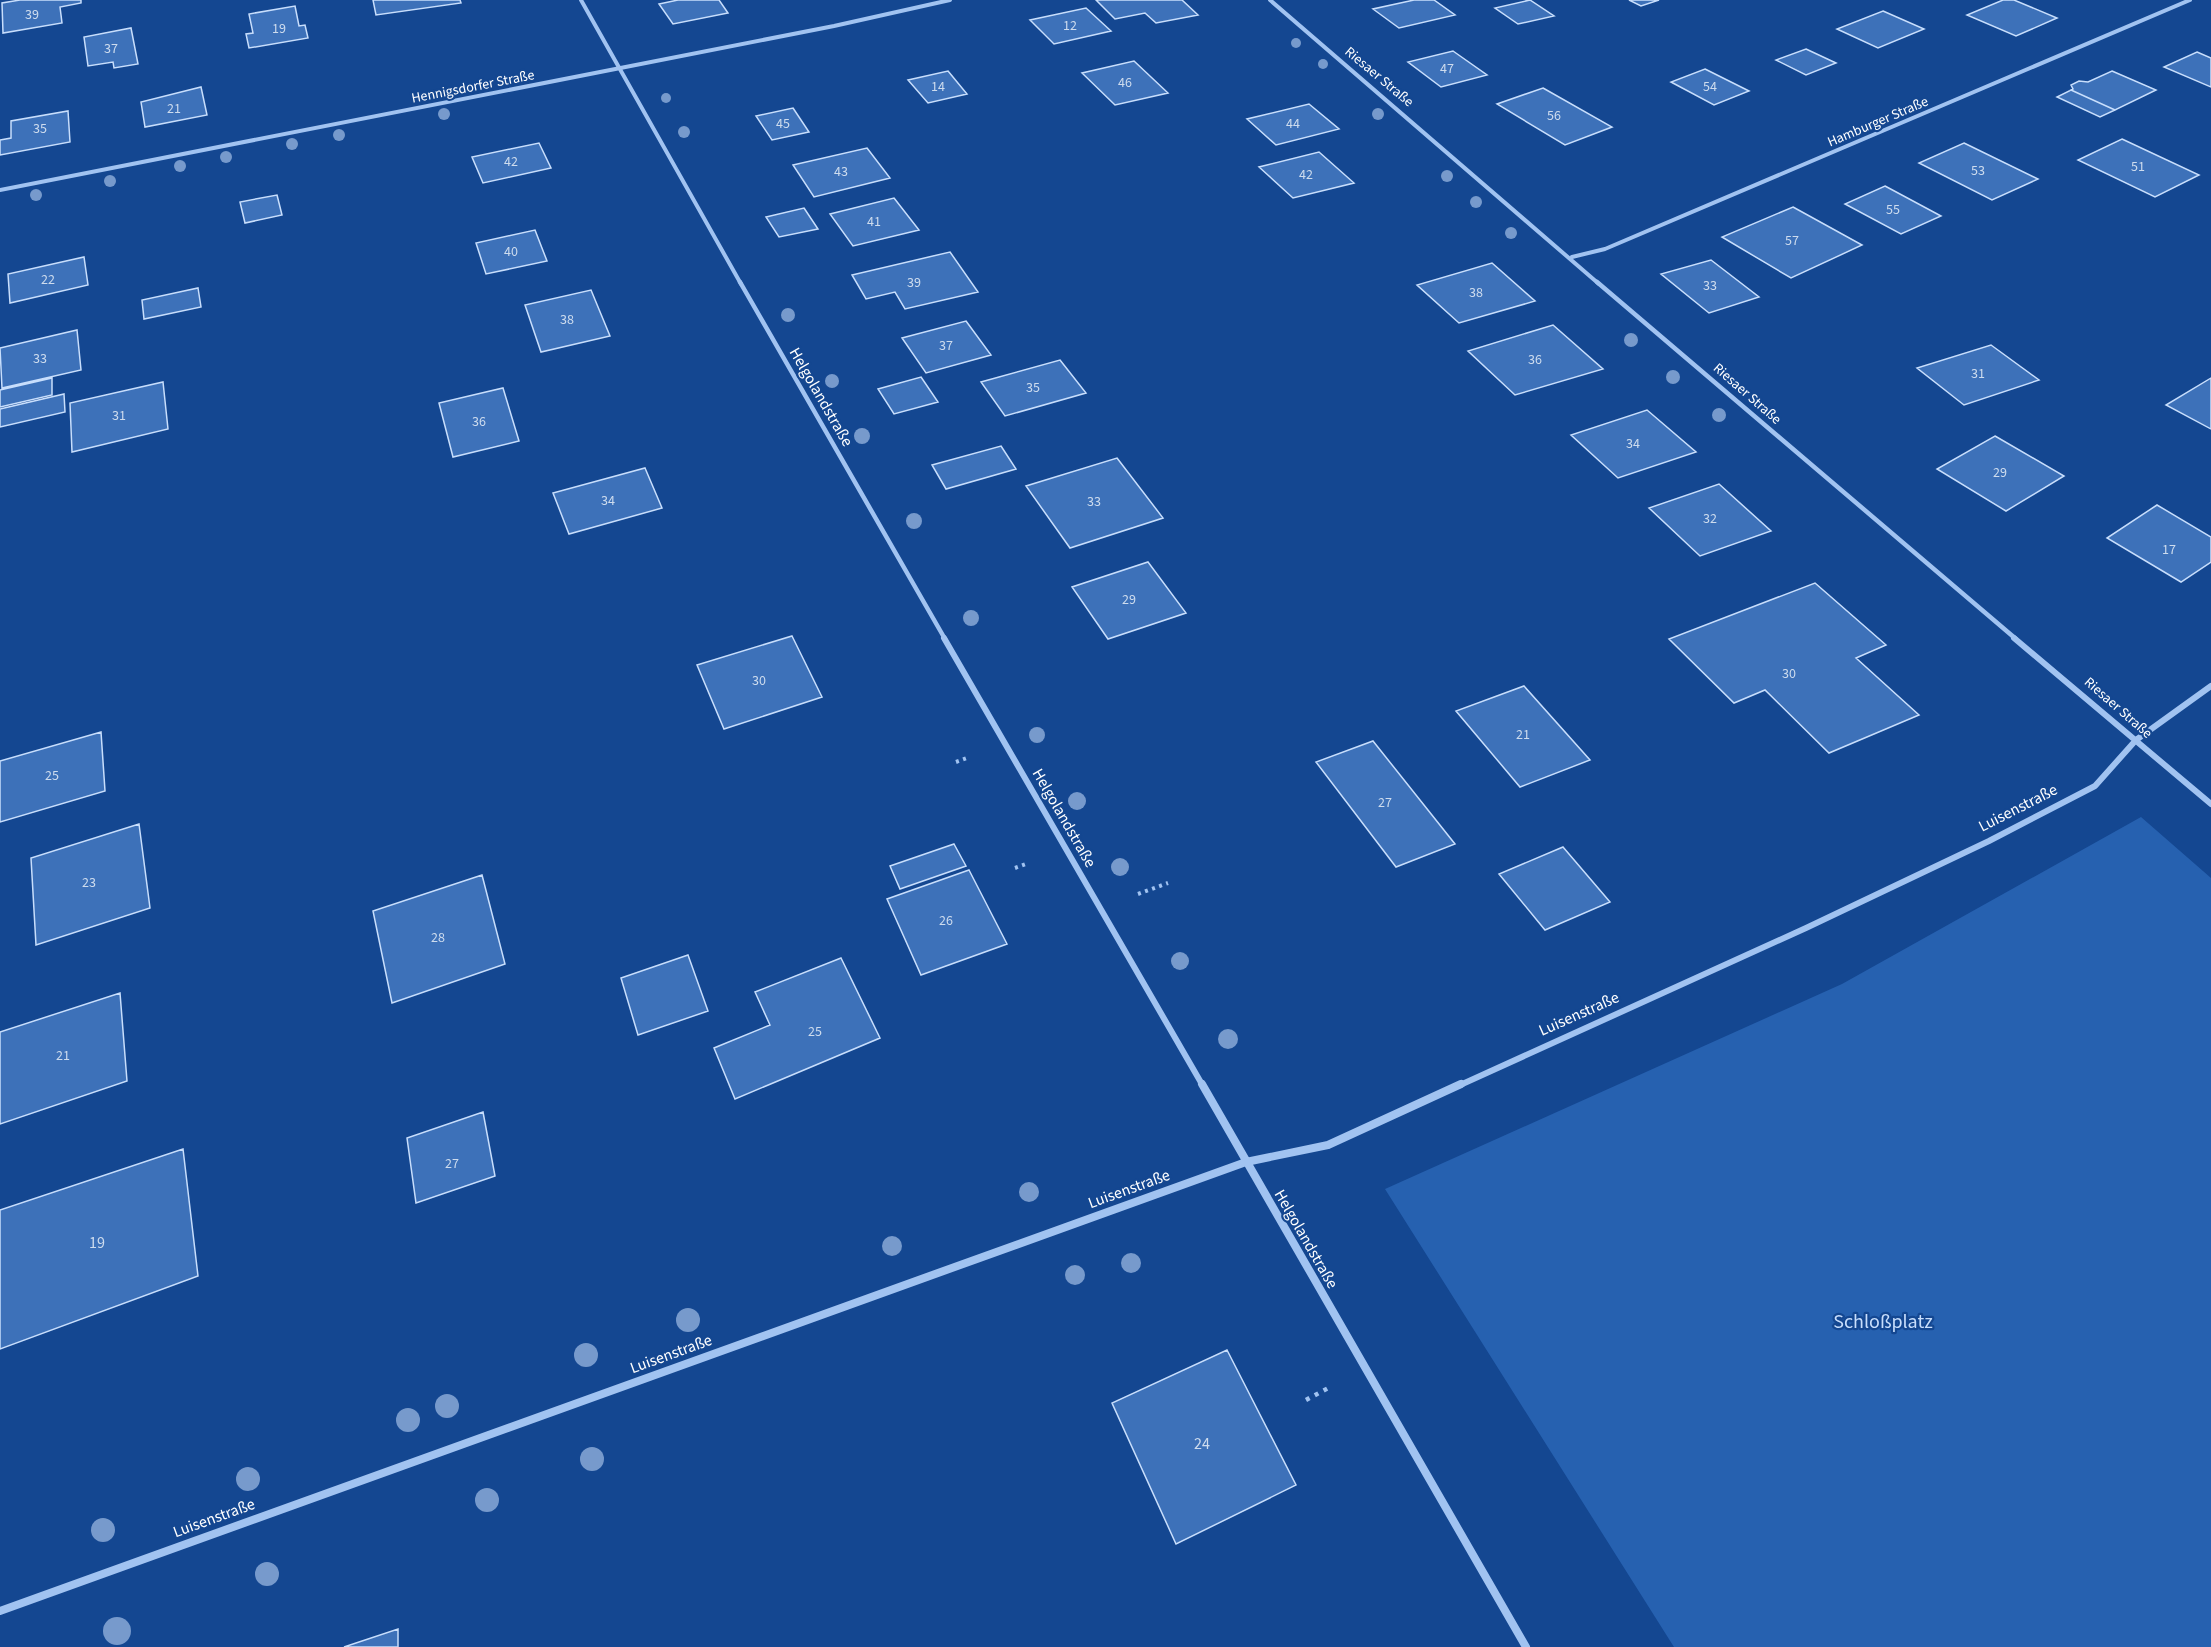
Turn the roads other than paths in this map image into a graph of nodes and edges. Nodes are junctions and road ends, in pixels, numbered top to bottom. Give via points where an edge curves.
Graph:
1 (581, 0) edge
2 (950, 0) edge
3 (1270, 0) edge
4 (2190, 0) edge
5 (620, 68) junction
6 (0, 190) edge
7 (1572, 257) junction
8 (2211, 686) edge
9 (2136, 740) junction
10 (2211, 804) edge
11 (1246, 1162) junction
12 (0, 1611) edge
13 (1526, 1647) edge

1 - 5 street, Helgolandstraße
2 - 5 street, Hennigsdorfer Straße
3 - 7 street, Riesaer Straße
4 - 7 street, Hamburger Straße via 1605,249
5 - 6 street, Hennigsdorfer Straße
5 - 11 street, Helgolandstraße
7 - 9 street, Riesaer Straße via 1813,468
8 - 9 street, Luisenstraße
9 - 10 street, Riesaer Straße
9 - 11 street, Luisenstraße via 2095,786 1806,928 1328,1145
11 - 12 street, Luisenstraße
11 - 13 street, Helgolandstraße

